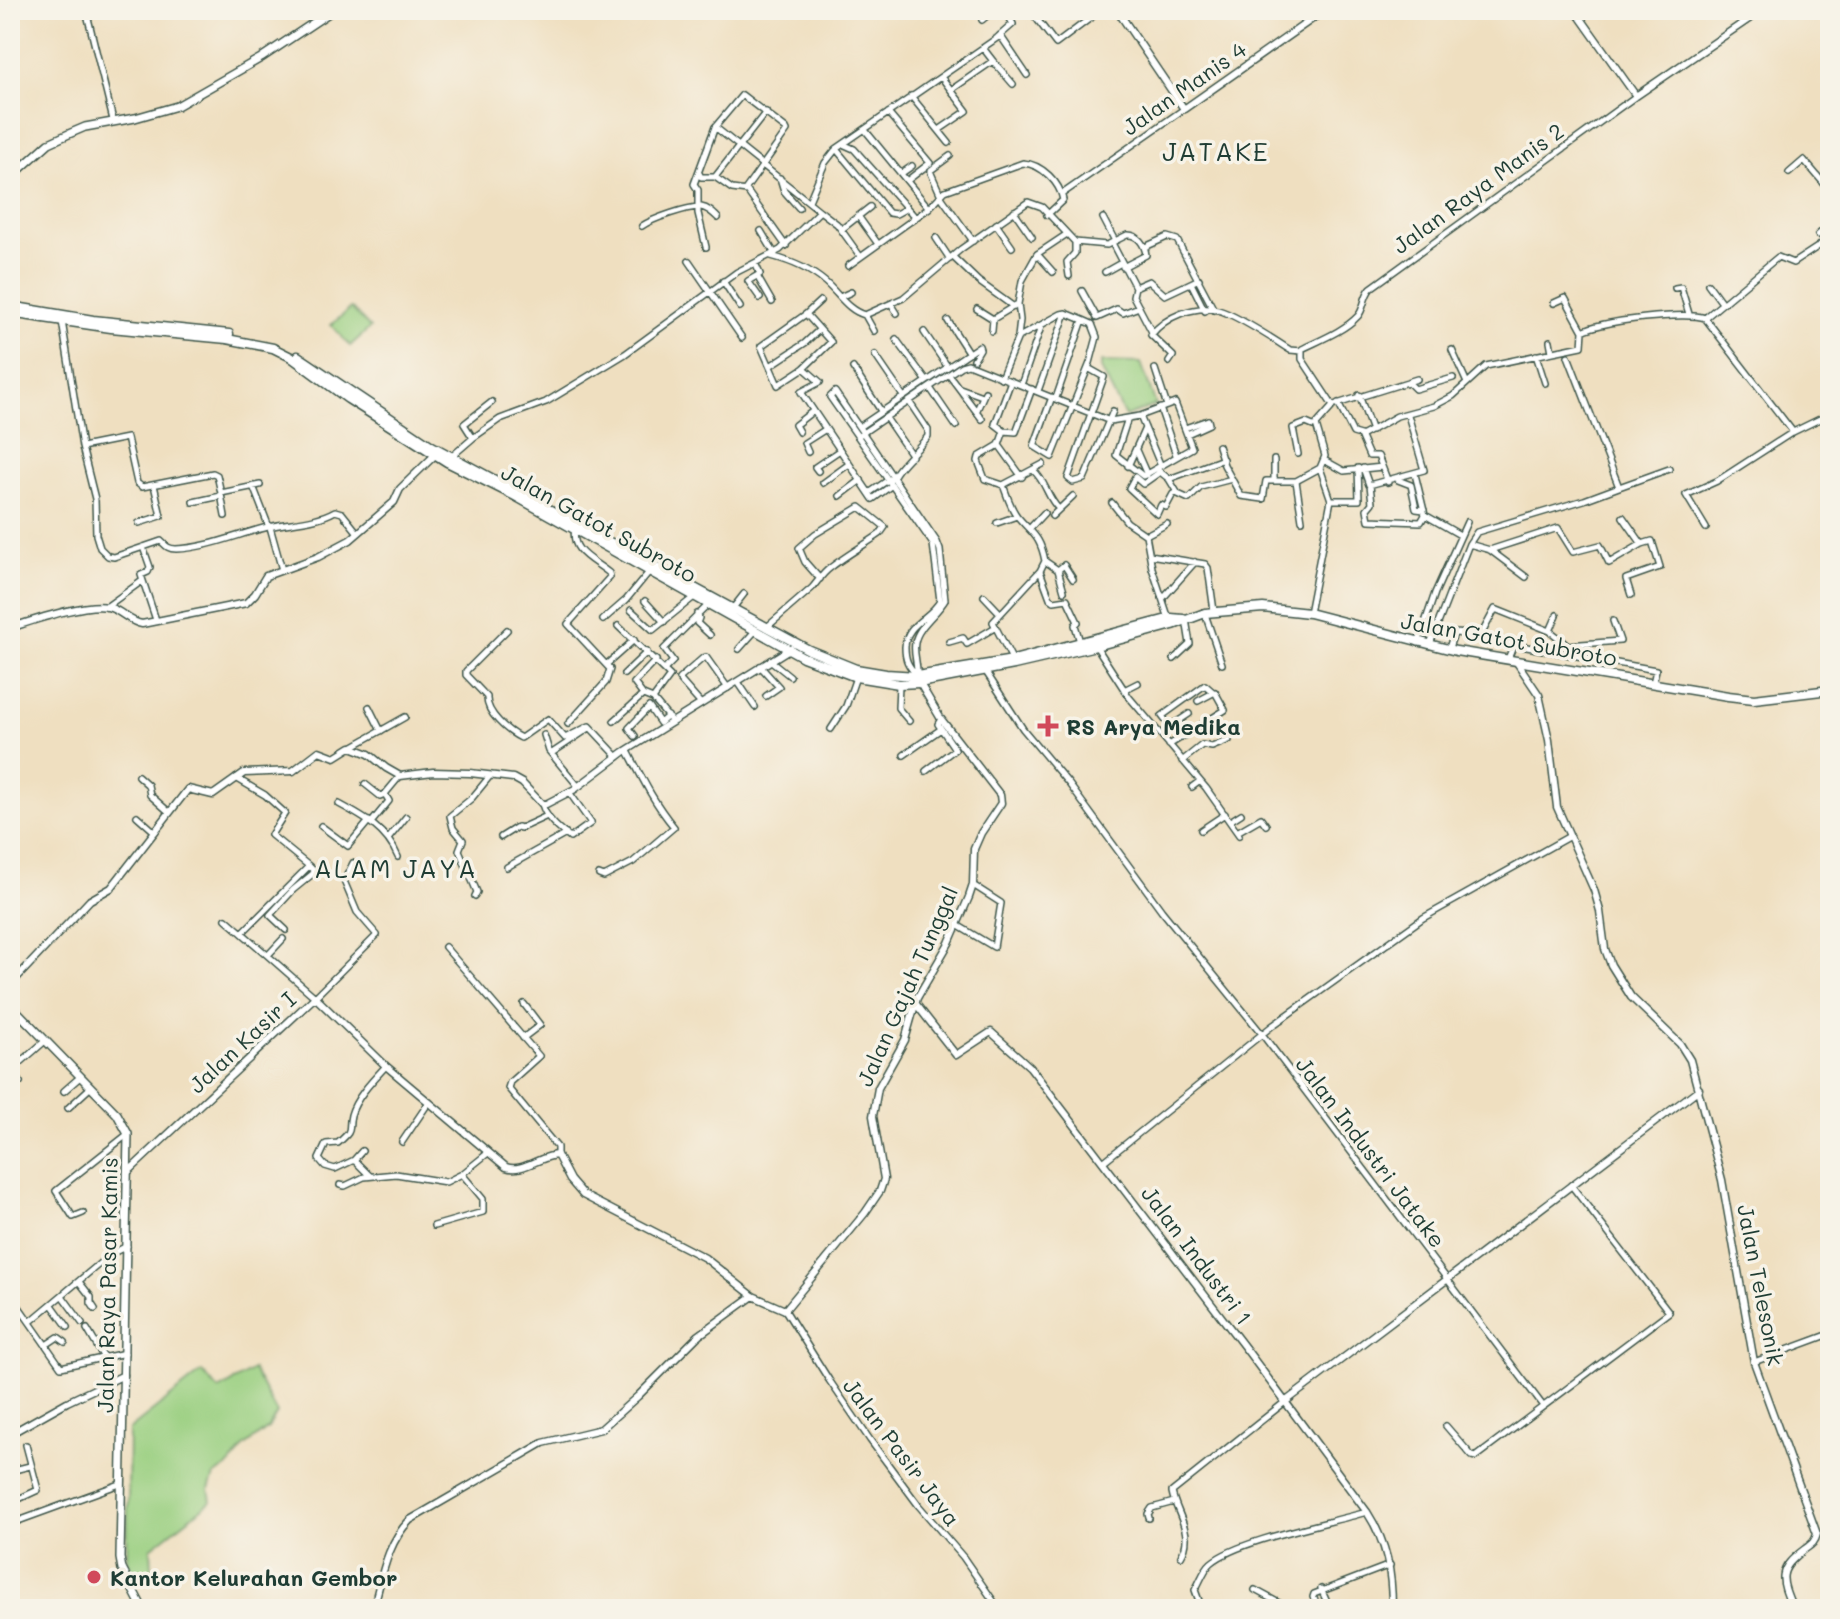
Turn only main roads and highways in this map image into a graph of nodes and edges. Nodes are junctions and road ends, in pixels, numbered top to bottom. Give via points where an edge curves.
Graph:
1 (333, 10) edge
2 (10, 178) edge
3 (10, 306) edge
4 (10, 313) edge
5 (62, 318) junction
6 (572, 524) junction
7 (1185, 619) junction
8 (761, 631) junction
9 (793, 646) junction
10 (1014, 662) junction
11 (984, 668) junction
12 (918, 679) junction
13 (1830, 690) edge
14 (10, 1004) edge
15 (143, 1609) edge

1 - 2 main road via 177,106 85,127 49,143
3 - 5 highway, Jalan Gatot Subroto
4 - 5 highway, Jalan Gatot Subroto
5 - 6 highway, Jalan Gatot Subroto via 219,335 273,348 371,415
6 - 8 highway, Jalan Gatot Subroto
6 - 8 highway, Jalan Gatot Subroto via 733,608
7 - 10 highway, Jalan Gatot Subroto via 1096,646
7 - 10 highway, Jalan Gatot Subroto
7 - 13 highway, Jalan Gatot Subroto via 1263,608 1309,613 1448,649 1754,699
8 - 9 highway, Jalan Gatot Subroto
9 - 12 highway, Jalan Gatot Subroto via 856,669
9 - 12 highway, Jalan Gatot Subroto via 825,667 856,677 899,684
10 - 11 highway, Jalan Gatot Subroto
11 - 12 highway, Jalan Gatot Subroto
11 - 12 highway, Jalan Gatot Subroto
14 - 15 main road, Jalan Raya Pasar Kamis via 123,1121 128,1134 120,1558

